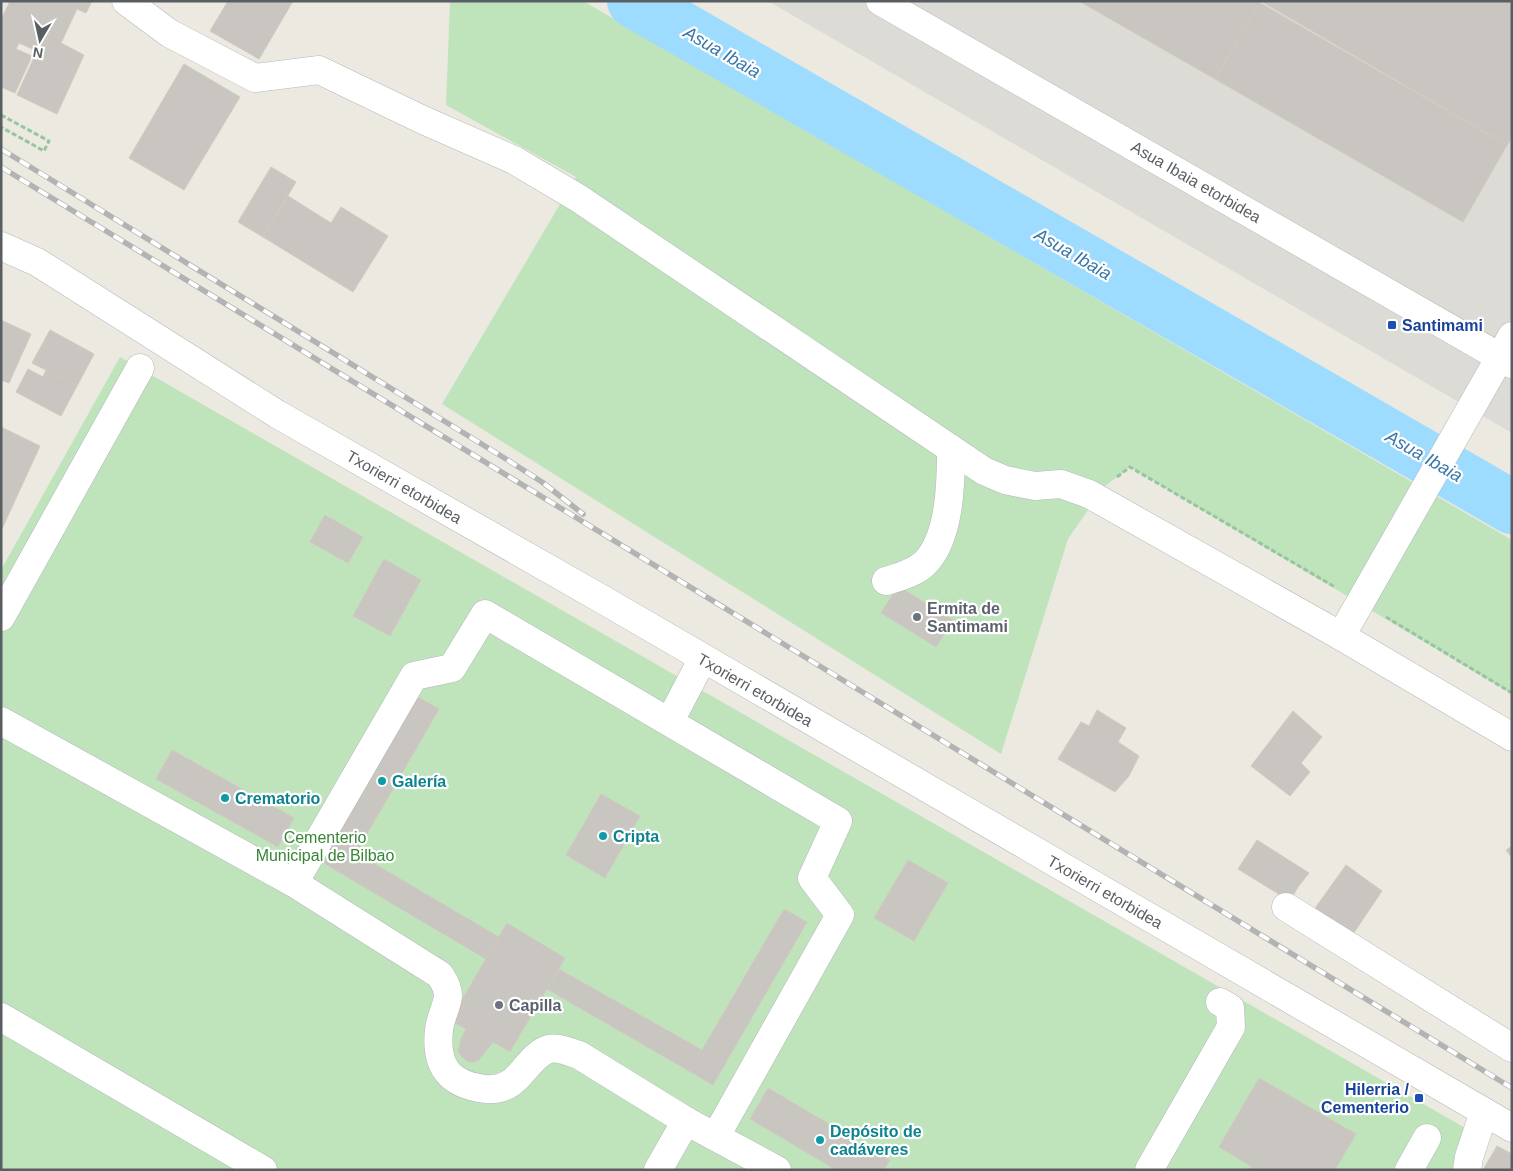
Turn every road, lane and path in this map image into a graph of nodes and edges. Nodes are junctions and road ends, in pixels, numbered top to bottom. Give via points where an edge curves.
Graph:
1 (126, 1) edge
2 (880, 1) edge
3 (1, 115) edge
4 (1, 127) edge
5 (1, 246) edge
6 (1508, 353) edge
7 (140, 368) dead end
8 (951, 450) junction
9 (1089, 494) junction
10 (886, 581) dead end
11 (1362, 602) junction
12 (1, 618) edge
13 (1341, 636) junction
14 (702, 660) junction
15 (1512, 693) edge
16 (1, 721) edge
17 (670, 721) junction
18 (1512, 737) edge
19 (294, 883) junction
20 (1286, 907) dead end
21 (1220, 1002) dead end
22 (1, 1017) edge
23 (1512, 1048) edge
24 (1484, 1112) junction
25 (686, 1121) junction
26 (1512, 1128) edge
27 (716, 1136) junction
28 (1427, 1138) dead end
29 (1154, 1168) edge
30 (263, 1170) edge
31 (658, 1170) edge
32 (777, 1170) edge
33 (1409, 1170) edge
34 (1467, 1170) edge

1 - 8 street via 169,33 255,78 319,70 514,160 578,198
2 - 6 street, Asua Ibaia etorbidea
3 - 4 path via 49,141 44,151
5 - 14 street, Txorierri etorbidea via 37,262 277,414 600,598
6 - 11 street via 1465,420
7 - 12 street
8 - 9 street via 1005,480 1035,486 1061,484
8 - 10 street via 946,514 935,548 925,563
9 - 11 path via 1130,467
9 - 13 street
11 - 13 street
11 - 15 path
13 - 18 street
14 - 17 street
14 - 24 street, Txorierri etorbidea
16 - 19 street
17 - 19 street via 485,614 452,668 414,676
17 - 27 street via 838,820 812,878 840,915
19 - 25 street via 440,975 448,996 439,1029 439,1050 442,1066 452,1078 474,1087 495,1089 517,1079 549,1049 564,1050 579,1055
20 - 23 street
21 - 29 street via 1230,1008 1231,1027
22 - 30 street
24 - 26 street, Txorierri etorbidea
24 - 34 street
25 - 27 street
25 - 31 street
27 - 32 street
28 - 33 street

